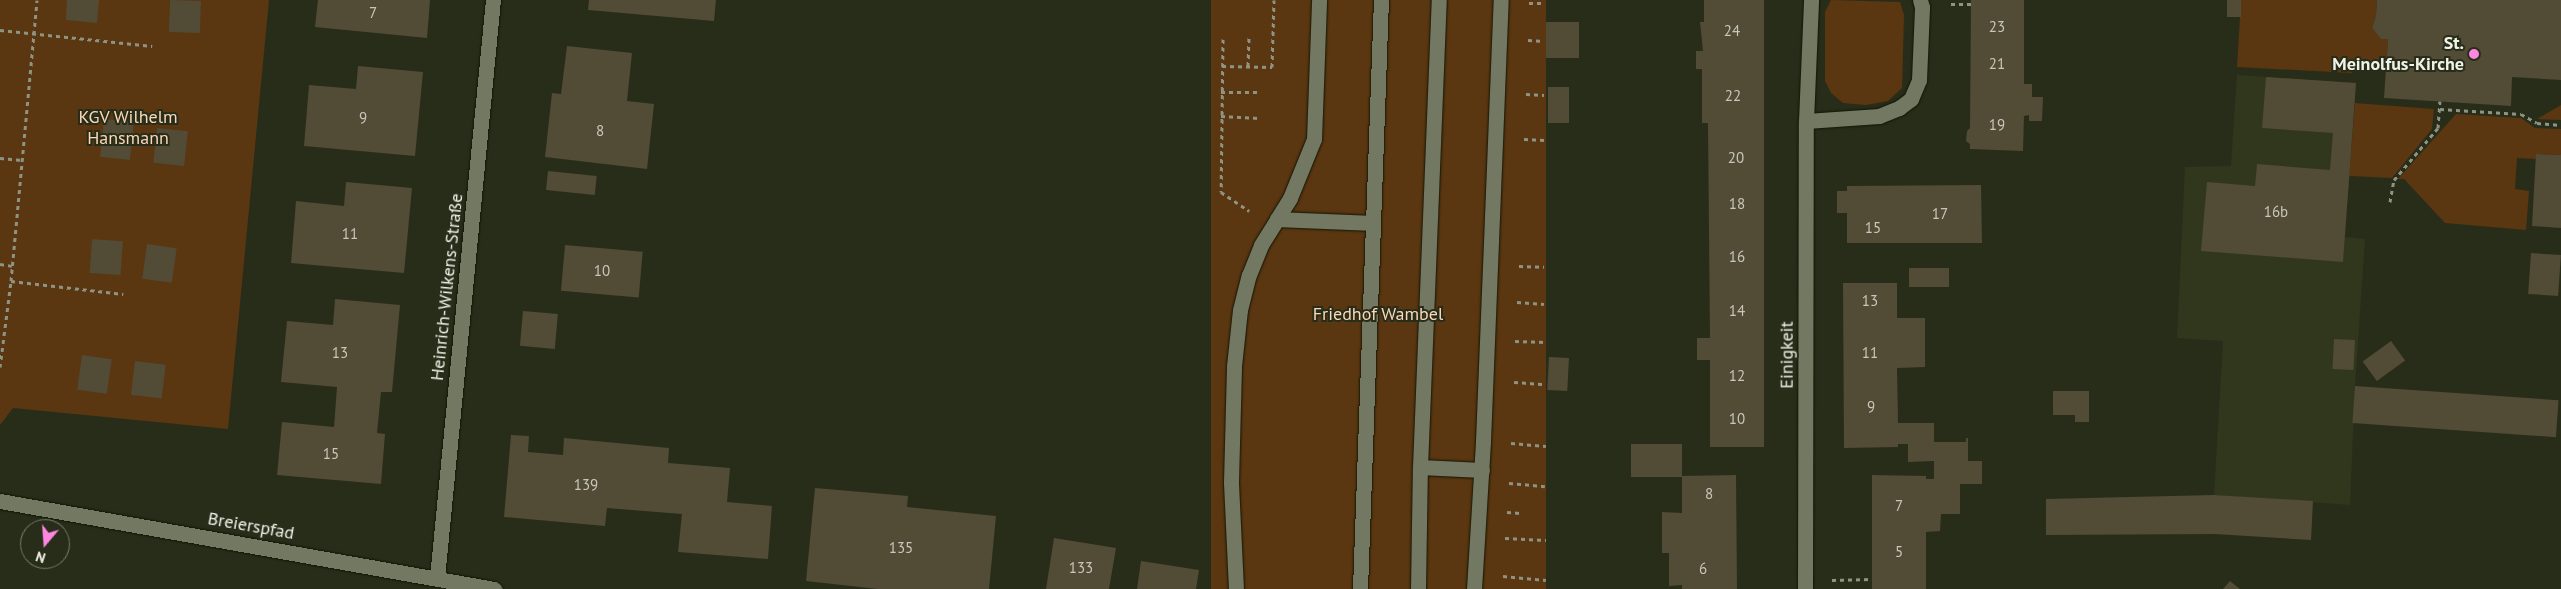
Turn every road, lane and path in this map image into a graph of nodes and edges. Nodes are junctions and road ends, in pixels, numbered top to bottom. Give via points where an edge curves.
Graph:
1 (36, 0) edge
2 (493, 0) edge
3 (1274, 0) edge
4 (1319, 0) edge
5 (1381, 0) edge
6 (1439, 0) edge
7 (1501, 0) edge
8 (1811, 0) edge
9 (1920, 0) edge
10 (1942, 4) dead end
11 (1971, 4) dead end
12 (0, 30) edge
13 (34, 34) junction
14 (1249, 37) dead end
15 (1223, 39) dead end
16 (152, 46) dead end
17 (1222, 66) junction
18 (1248, 66) junction
19 (1221, 92) junction
20 (1260, 92) dead end
21 (2440, 101) dead end
22 (2440, 109) junction
23 (1221, 116) junction
24 (1259, 118) dead end
25 (1806, 121) junction
26 (2561, 125) edge
27 (0, 158) edge
28 (22, 160) junction
29 (2390, 202) dead end
30 (1274, 223) junction
31 (1373, 223) junction
32 (0, 264) edge
33 (12, 266) junction
34 (11, 280) junction
35 (123, 294) dead end
36 (0, 367) edge
37 (1483, 441) junction
38 (1546, 446) dead end
39 (1420, 467) junction
40 (1481, 476) junction
41 (1545, 486) dead end
42 (0, 501) edge
43 (1477, 536) junction
44 (1546, 540) dead end
45 (1475, 573) junction
46 (437, 578) junction
47 (1872, 579) dead end
48 (1546, 580) dead end
49 (1826, 580) dead end
50 (494, 589) edge
51 (1236, 589) edge
52 (1360, 589) edge
53 (1418, 589) edge
54 (1474, 589) edge
55 (1805, 589) edge

1 - 13 path
2 - 46 street, Heinrich-Wilkens-Straße
3 - 18 path via 1272,67
4 - 30 street via 1314,139 1294,190
5 - 31 street
6 - 39 street
7 - 37 street
8 - 25 street, Einigkeit
9 - 25 street via 1920,80 1910,99 1880,116
10 - 11 path
12 - 13 path
13 - 16 path
13 - 28 path
14 - 18 path
15 - 17 path
17 - 18 path
17 - 19 path
19 - 20 path
19 - 23 path
21 - 22 path
22 - 26 path via 2521,114 2537,123
22 - 29 path via 2438,128 2394,180
23 - 24 path
23 - 30 path via 1221,192
25 - 55 street, Einigkeit
27 - 28 path
28 - 33 path
30 - 31 street
30 - 51 street via 1256,258 1245,291 1234,366 1231,482
31 - 52 street
32 - 33 path
33 - 34 path
34 - 35 path
34 - 36 path
37 - 38 path
37 - 40 street
39 - 40 street
39 - 53 street
40 - 41 path
40 - 43 street
42 - 46 street, Breierspfad
43 - 44 path
43 - 45 street
45 - 48 path
45 - 54 street
46 - 50 street, Breierspfad
47 - 49 path

